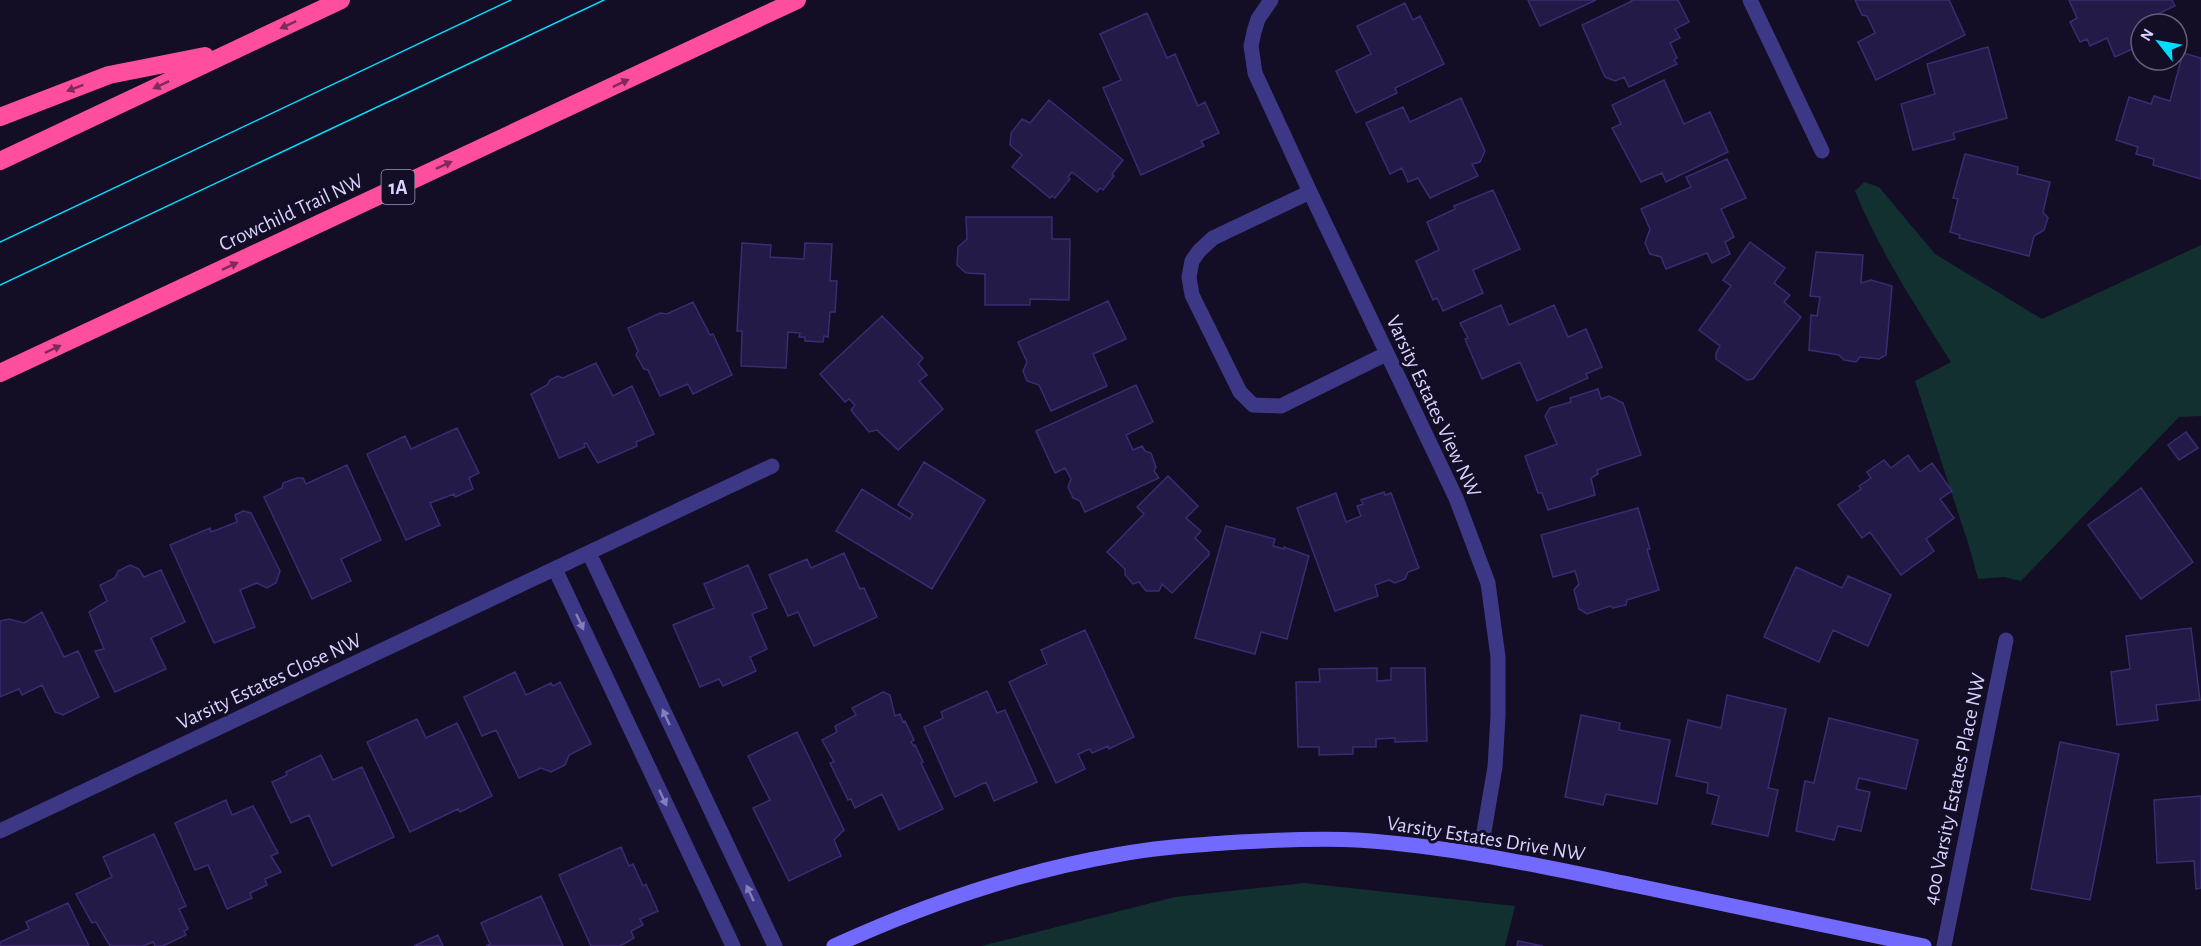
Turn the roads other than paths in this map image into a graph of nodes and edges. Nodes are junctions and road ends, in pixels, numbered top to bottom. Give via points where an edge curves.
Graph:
1 (341, 0) edge
2 (797, 0) edge
3 (1271, 0) edge
4 (1750, 0) edge
5 (233, 51) junction
6 (0, 117) edge
7 (1822, 151) dead end
8 (0, 161) edge
9 (1310, 192) junction
10 (1386, 354) junction
11 (0, 374) edge
12 (772, 466) dead end
13 (589, 553) junction
14 (555, 569) junction
15 (2006, 640) dead end
16 (0, 831) edge
17 (1480, 855) junction
18 (733, 946) edge
19 (775, 946) edge
20 (834, 946) edge
21 (1924, 946) edge
22 (1944, 946) edge

1 -> 5 highway
11 -> 2 highway, Crowchild Trail NW / 1A
3 - 9 street, Varsity Estates View NW via 1257,19 1252,57
4 - 7 street
5 -> 6 highway via 110,75
5 -> 8 highway
9 - 10 street, Varsity Estates View NW
9 - 10 street via 1213,238 1192,261 1192,295 1240,392 1253,405 1281,406
10 - 17 street, Varsity Estates View NW via 1456,498 1488,583 1498,657 1498,717
12 - 13 street, Varsity Estates Close NW
13 - 14 street, Varsity Estates Close NW
19 -> 13 street
14 - 16 street, Varsity Estates Close NW
14 -> 18 street
15 - 22 street, 400 Varsity Estates Place NW
17 - 20 street, Varsity Estates Drive NW via 1395,843 1306,838 1117,855 974,890
17 - 21 street, Varsity Estates Drive NW

